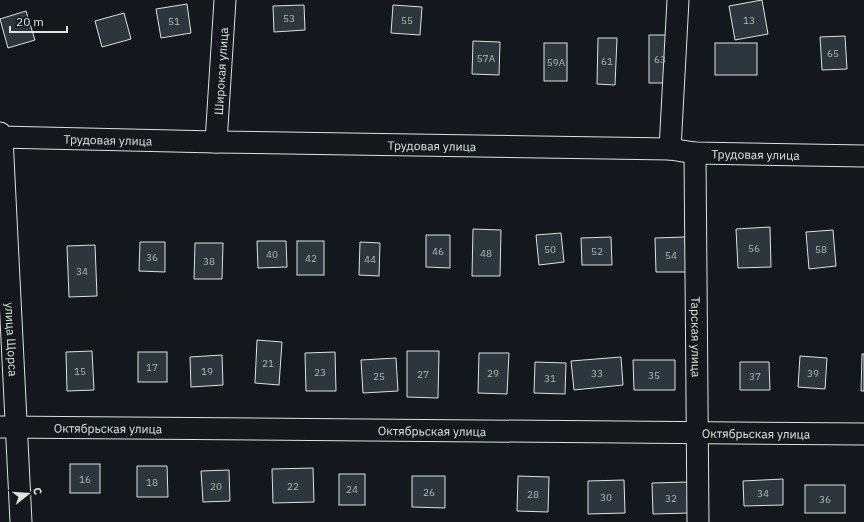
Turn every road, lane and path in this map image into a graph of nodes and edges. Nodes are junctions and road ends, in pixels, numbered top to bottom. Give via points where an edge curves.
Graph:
1 (225, 0) edge
2 (678, 0) edge
3 (1, 136) edge
4 (216, 142) junction
5 (670, 149) junction
6 (695, 153) junction
7 (864, 156) edge
8 (9, 427) edge
9 (697, 433) junction
10 (864, 434) edge
11 (21, 522) edge
12 (698, 522) edge

1 - 4 street, Широкая улица
2 - 5 street
3 - 4 street, Трудовая улица
3 - 8 street, улица Щорса
4 - 5 street, Трудовая улица
5 - 6 street, Трудовая улица
6 - 7 street, Трудовая улица
6 - 9 street, Тарская улица
8 - 9 street, Октябрьская улица
8 - 11 street, улица Щорса
9 - 10 street, Октябрьская улица
9 - 12 street, Тарская улица

